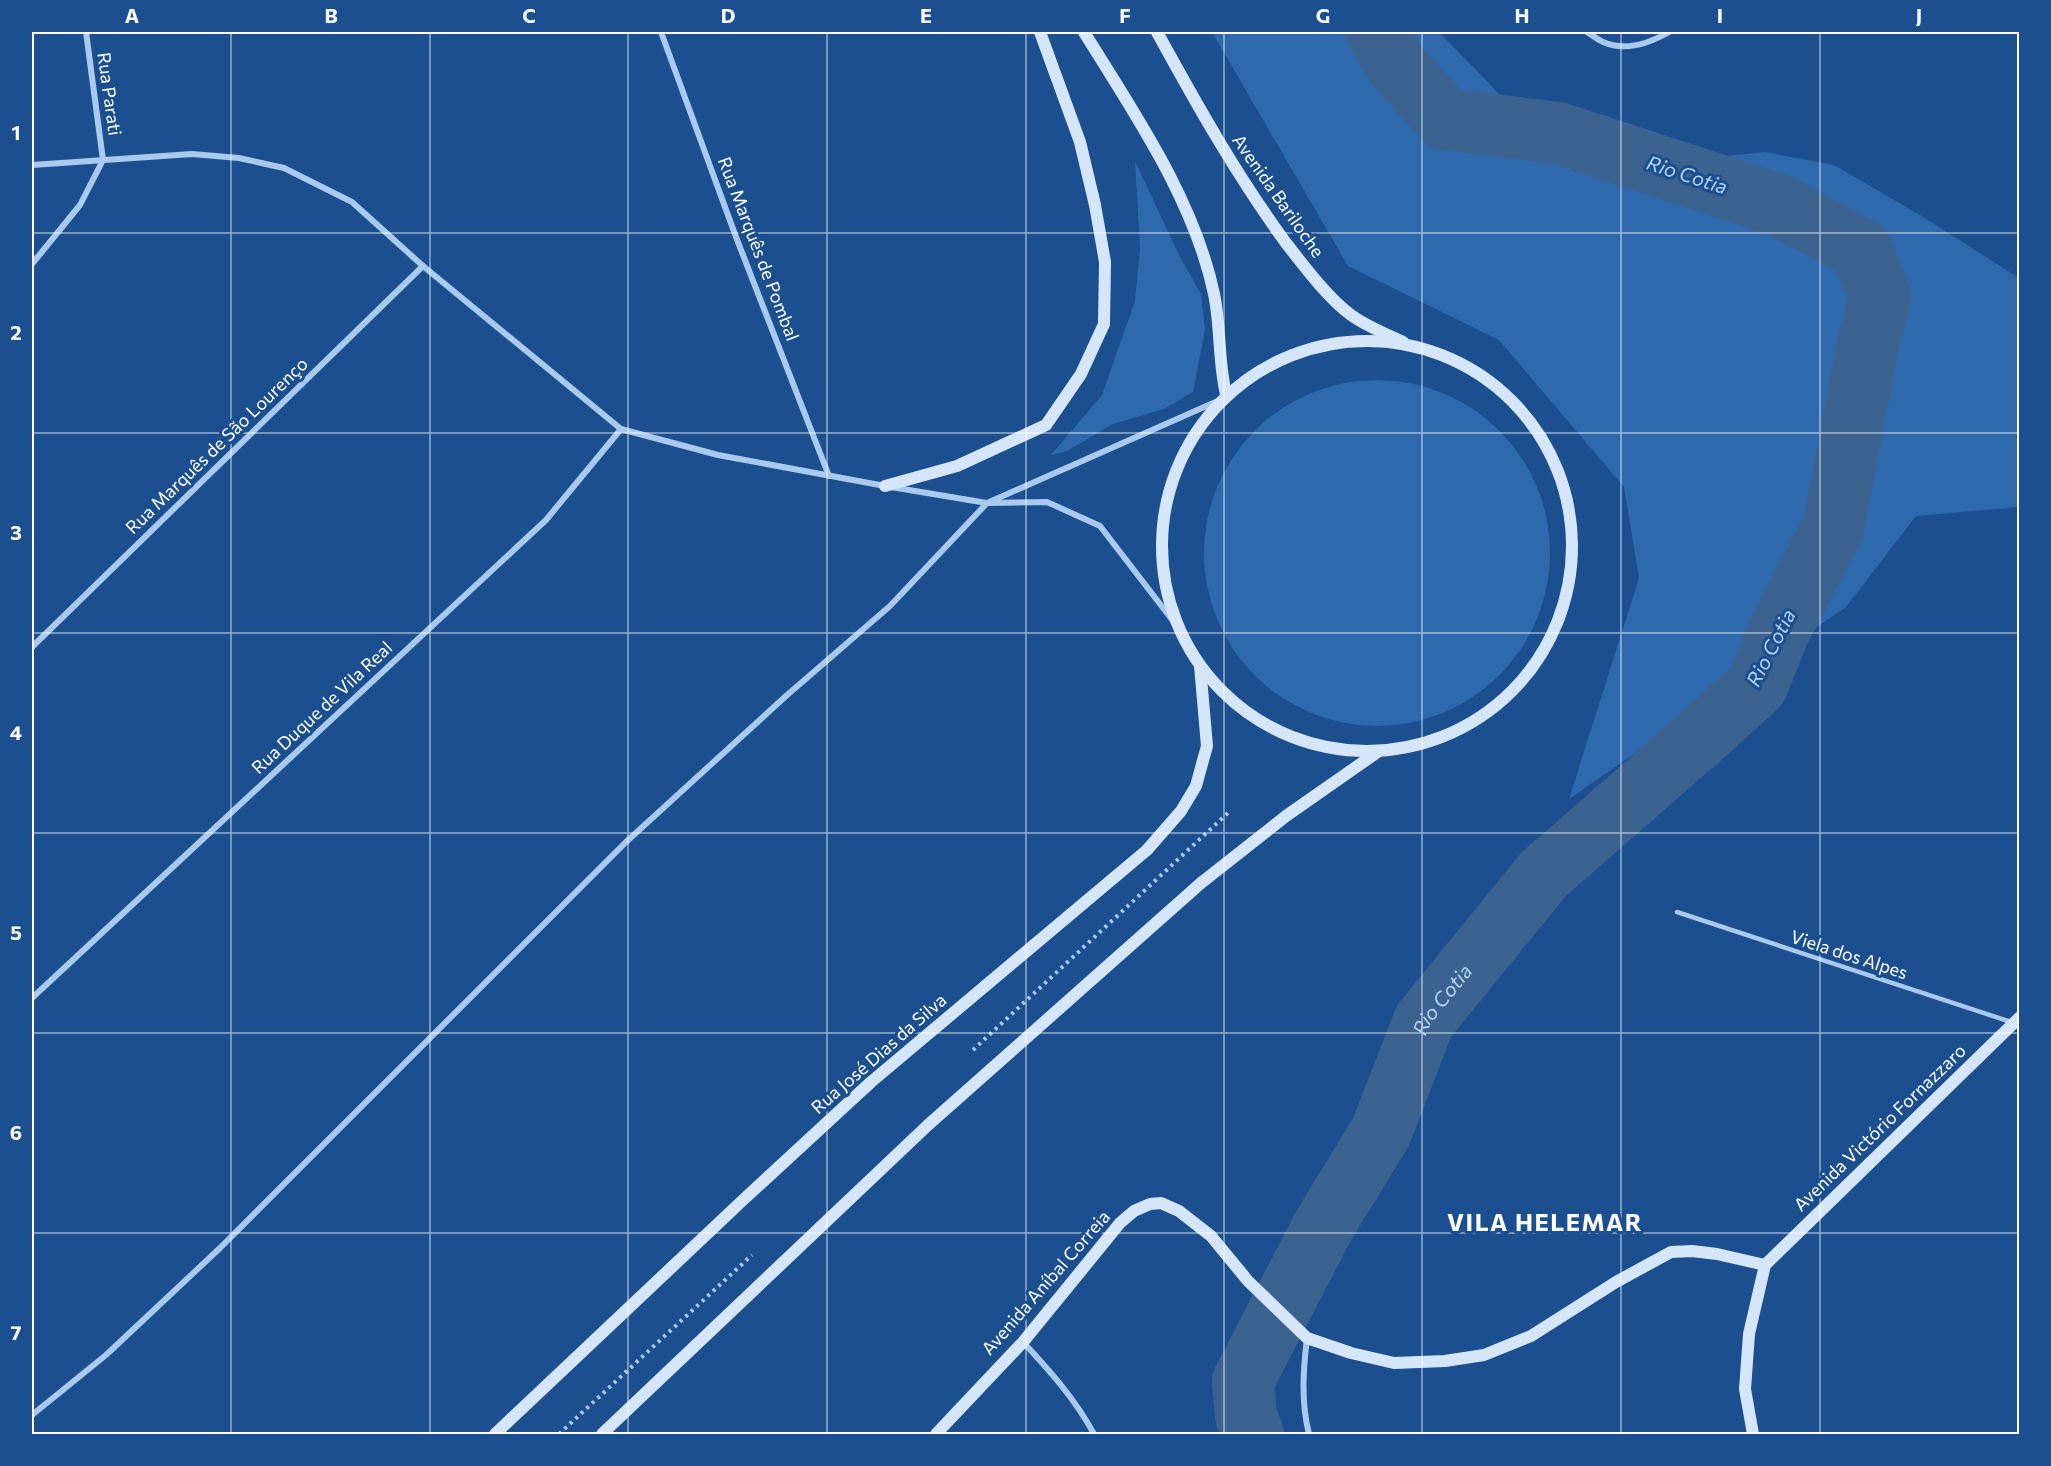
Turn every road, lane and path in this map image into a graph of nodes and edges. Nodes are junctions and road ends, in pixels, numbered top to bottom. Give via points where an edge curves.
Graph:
1 (86, 32) edge
2 (661, 32) edge
3 (1040, 32) edge
4 (1084, 32) edge
5 (1157, 32) edge
6 (1587, 32) edge
7 (1669, 32) edge
8 (103, 160) junction
9 (32, 165) edge
10 (32, 264) edge
11 (423, 266) junction
12 (1407, 344) junction
13 (1223, 397) junction
14 (621, 429) junction
15 (829, 476) junction
16 (885, 486) junction
17 (987, 503) junction
18 (1180, 630) junction
19 (32, 647) edge
20 (1200, 666) junction
21 (1379, 751) junction
22 (1677, 912) dead end
23 (32, 998) edge
24 (2016, 1020) edge
25 (1765, 1265) junction
26 (1307, 1338) junction
27 (1023, 1342) junction
28 (32, 1415) edge
29 (495, 1434) edge
30 (602, 1434) edge
31 (936, 1434) edge
32 (1094, 1434) edge
33 (1309, 1434) edge
34 (1753, 1434) edge

1 - 8 street, Rua Parati
2 - 15 street, Rua Marquês de Pombal
3 - 16 main road via 1080,142 1095,205 1105,262 1104,324 1081,374 1046,425 957,466
4 - 13 main road via 1167,167 1200,245 1214,294
5 - 12 main road, Avenida Bariloche via 1227,156 1309,273 1351,315
6 - 7 street via 1604,43 1626,46 1650,43
8 - 9 street
8 - 10 street via 80,205
8 - 11 street via 192,154 239,158 284,168 352,202
11 - 14 street
11 - 19 street, Rua Marquês de São Lourenço
12 - 13 main road via 1341,343 1277,362
12 - 21 main road via 1454,360 1497,386 1532,421 1557,464 1571,511 1574,560 1564,609 1543,654 1512,693 1473,723 1428,743
13 - 17 street
13 - 18 main road via 1193,437 1172,480 1162,526 1163,573
14 - 15 street via 718,455
14 - 23 street, Rua Duque de Vila Real via 546,520
15 - 16 street
16 - 17 street
17 - 18 street via 1047,502 1100,526
17 - 28 street via 890,606 626,842 220,1248 106,1355
18 - 20 main road
20 - 21 main road via 1235,703 1278,731 1327,747
20 - 29 main road, Rua José Dias da Silva via 1208,746 1196,786 1181,811 1146,850 871,1082
21 - 30 main road via 1286,816 1201,883 928,1125
22 - 24 lane, Viela dos Alpes
24 - 25 main road, Avenida Victório Fornazzaro
25 - 26 main road via 1717,1254 1671,1252 1531,1336 1484,1355 1394,1363
25 - 34 main road via 1749,1334 1745,1389
26 - 27 main road, Avenida Aníbal Correia via 1248,1281 1211,1236 1179,1210 1161,1203 1134,1210 1120,1223
26 - 33 street via 1303,1383
27 - 31 main road, Avenida Aníbal Correia
27 - 32 street via 1058,1380

